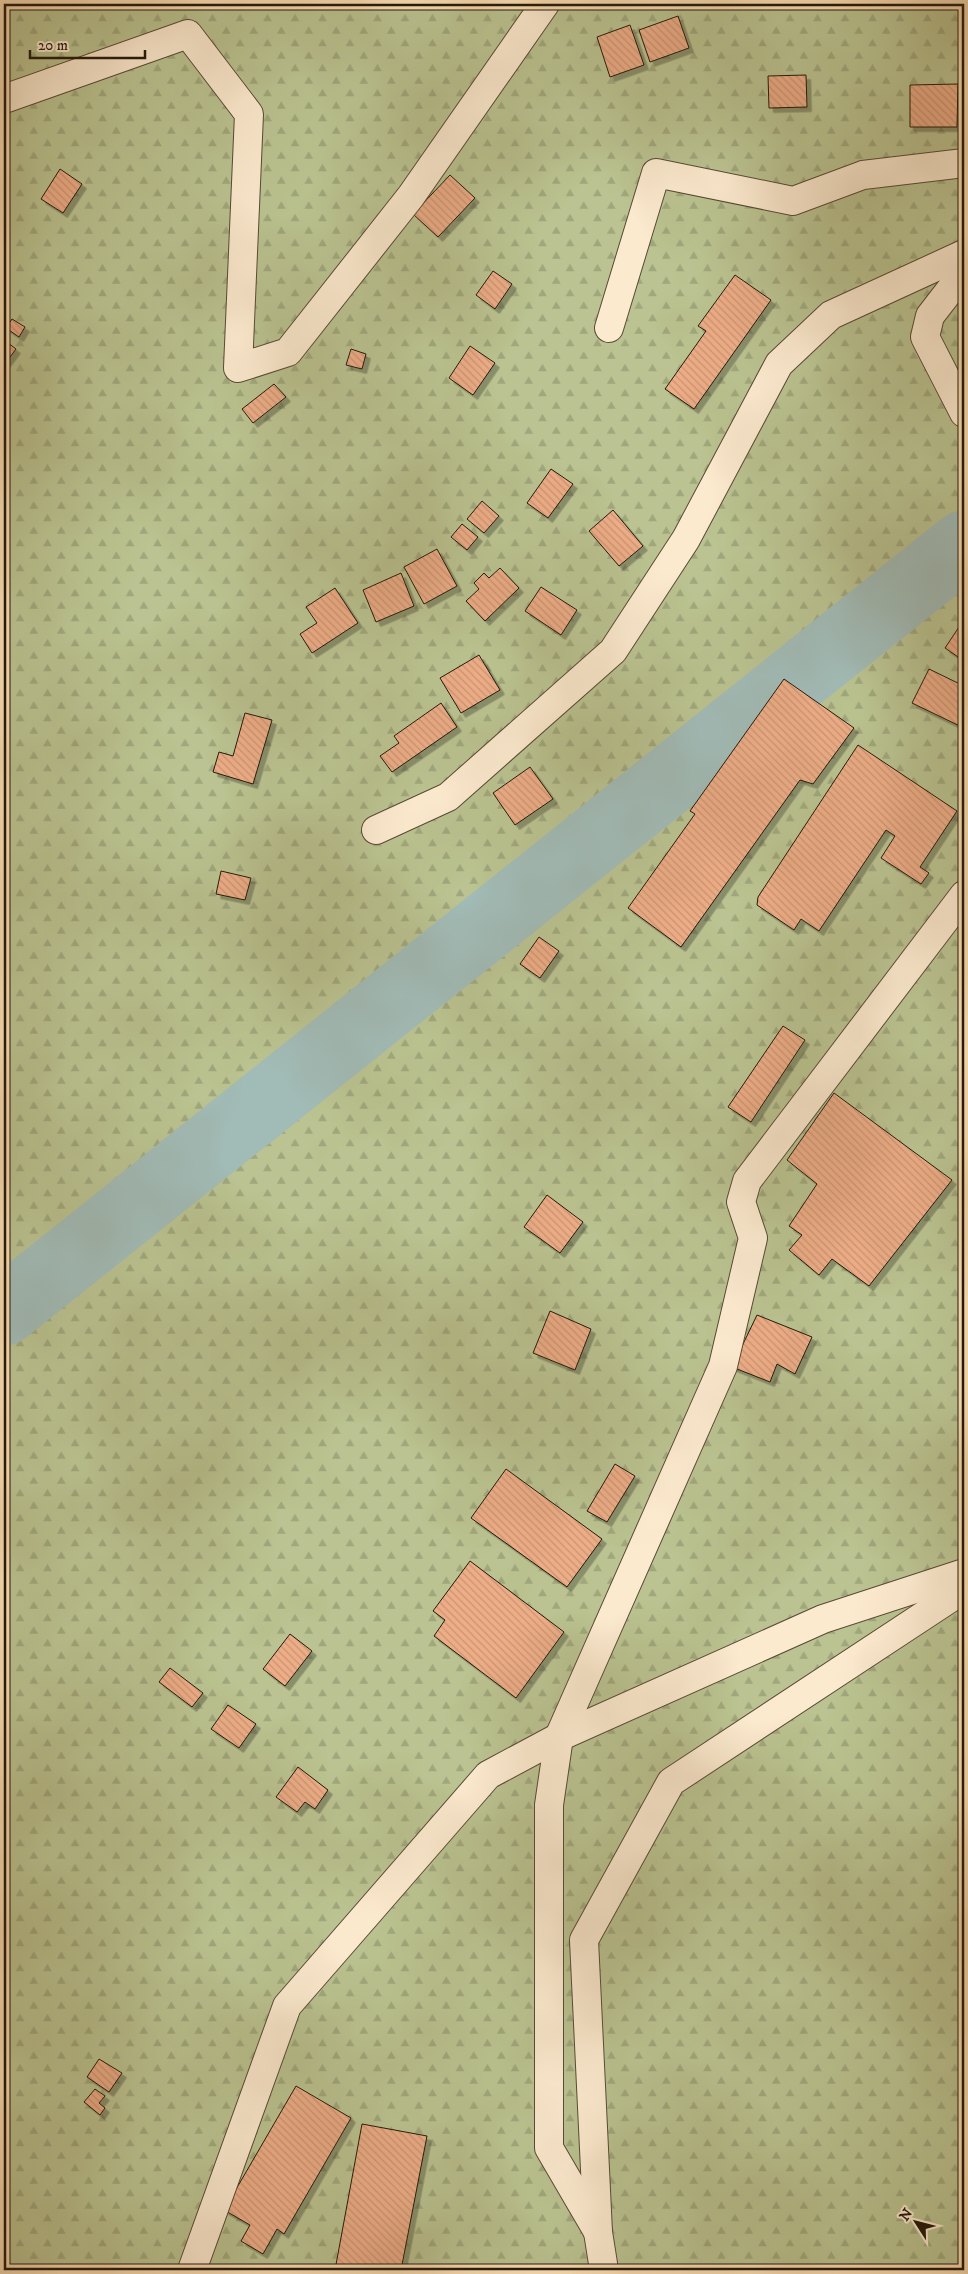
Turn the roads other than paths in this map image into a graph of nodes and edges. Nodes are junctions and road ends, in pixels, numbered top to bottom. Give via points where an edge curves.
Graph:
1 (544, 4) edge
2 (4, 99) edge
3 (964, 162) edge
4 (964, 254) edge
5 (964, 272) edge
6 (609, 328) dead end
7 (964, 413) edge
8 (376, 830) dead end
9 (964, 895) edge
10 (964, 1573) edge
11 (964, 1589) edge
12 (559, 1737) junction
13 (598, 2232) junction
14 (192, 2270) edge
15 (604, 2270) edge

1 - 2 street via 412,196 288,352 238,368 249,114 188,34
3 - 6 street via 863,175 793,200 656,174
4 - 8 street via 831,315 779,364 686,539 613,651 448,797
5 - 7 street via 930,316 925,337
9 - 12 street via 746,1181 741,1202 753,1238 723,1366
10 - 12 street via 823,1619
11 - 13 street via 671,1782 584,1940
12 - 13 street via 549,1805 549,2148
12 - 14 street via 488,1775 287,2006
13 - 15 street

